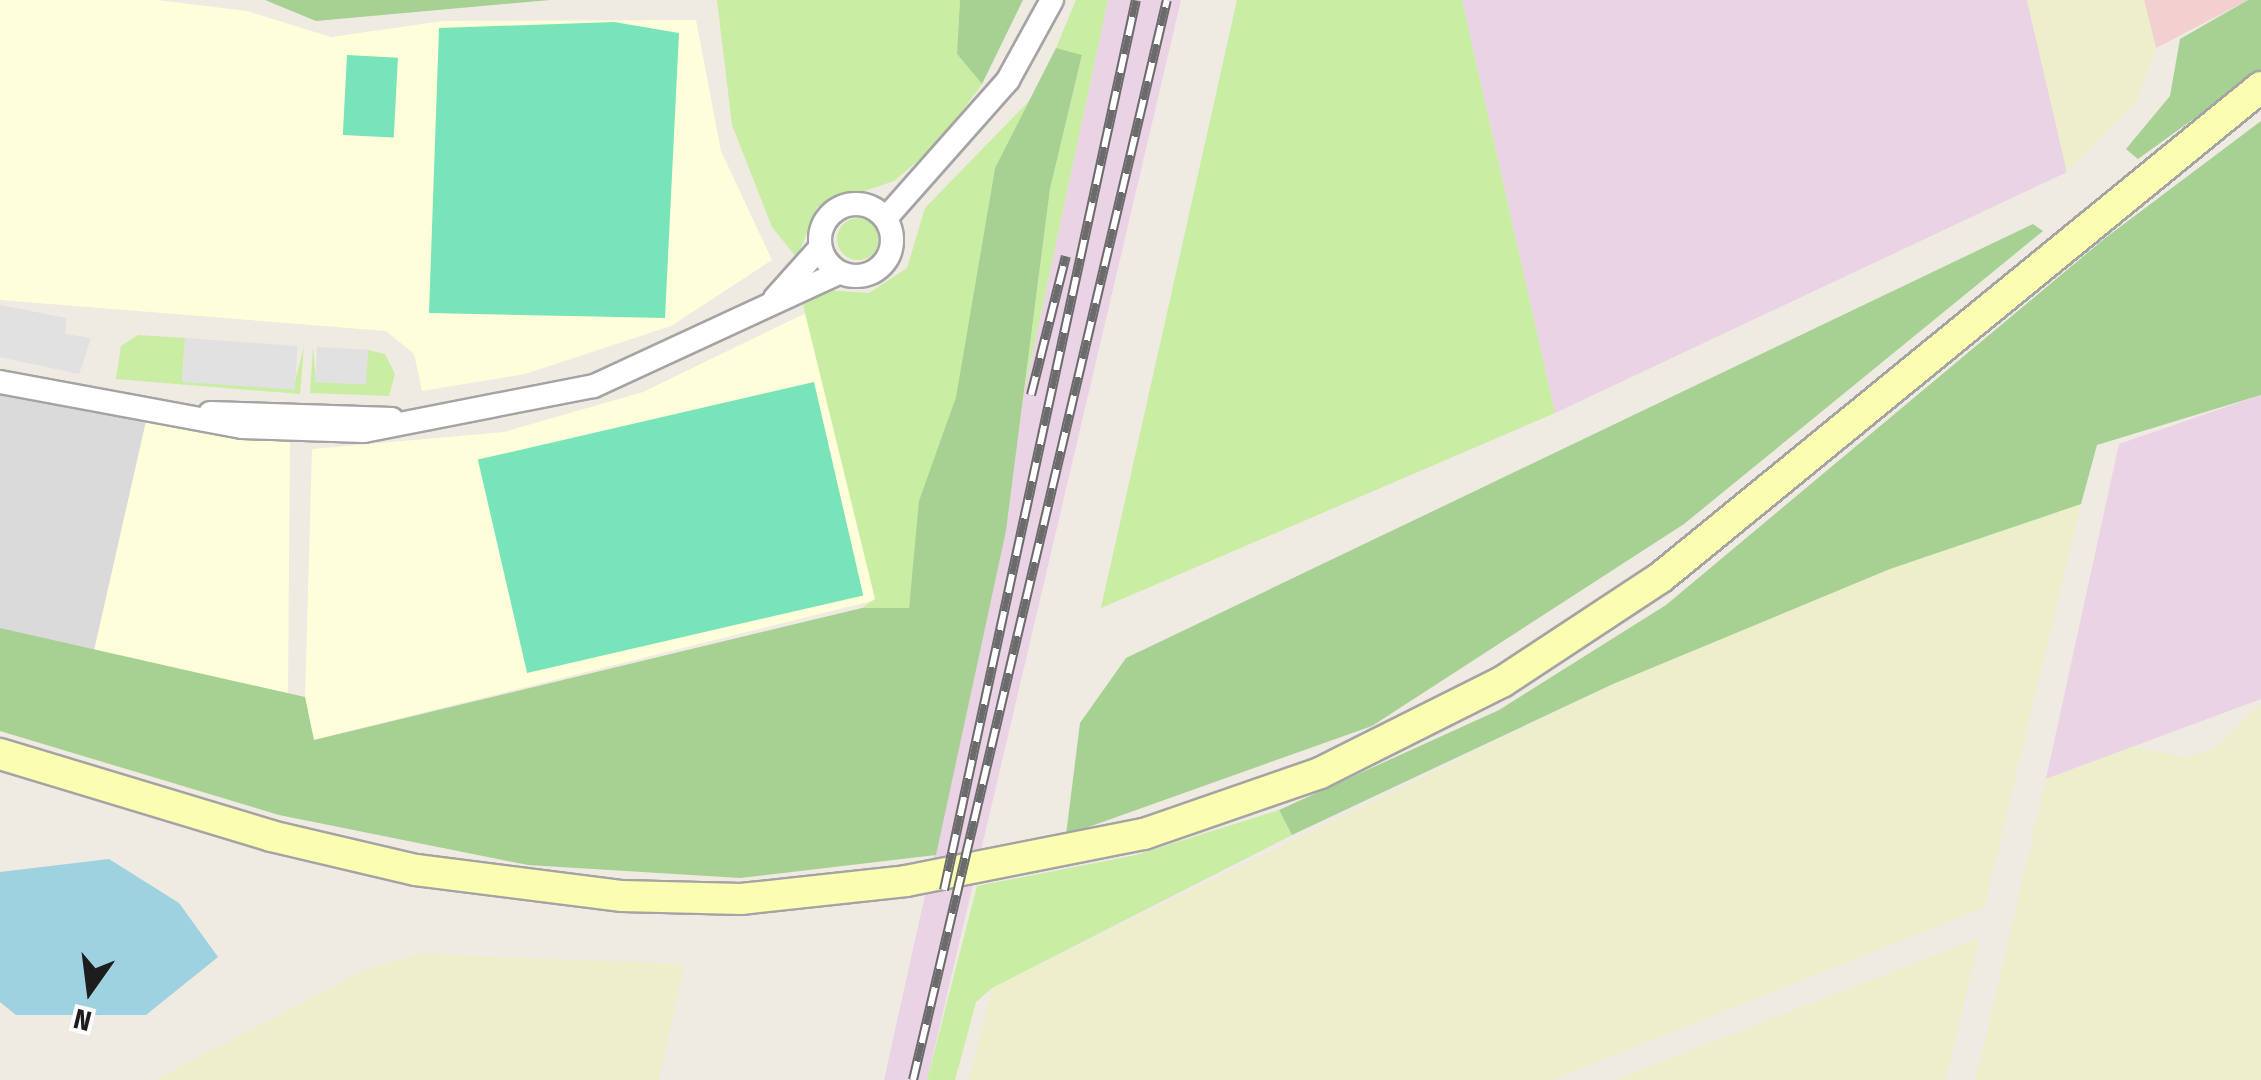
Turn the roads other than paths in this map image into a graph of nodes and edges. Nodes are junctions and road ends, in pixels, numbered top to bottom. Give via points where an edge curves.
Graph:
1 (1052, 0) edge
2 (2261, 87) edge
3 (886, 218) junction
4 (820, 248) junction
5 (838, 273) junction
6 (773, 301) junction
7 (0, 382) edge
8 (0, 754) edge

1 - 3 street via 1008,80
2 - 8 main road via 1660,578 1502,682 1354,756 1144,834 906,881 741,899 622,896 416,870
3 - 4 street via 847,204 821,227
3 - 5 street via 890,255 876,272
4 - 5 street
4 - 6 street
5 - 6 street
6 - 7 street via 594,386 400,420 196,414

